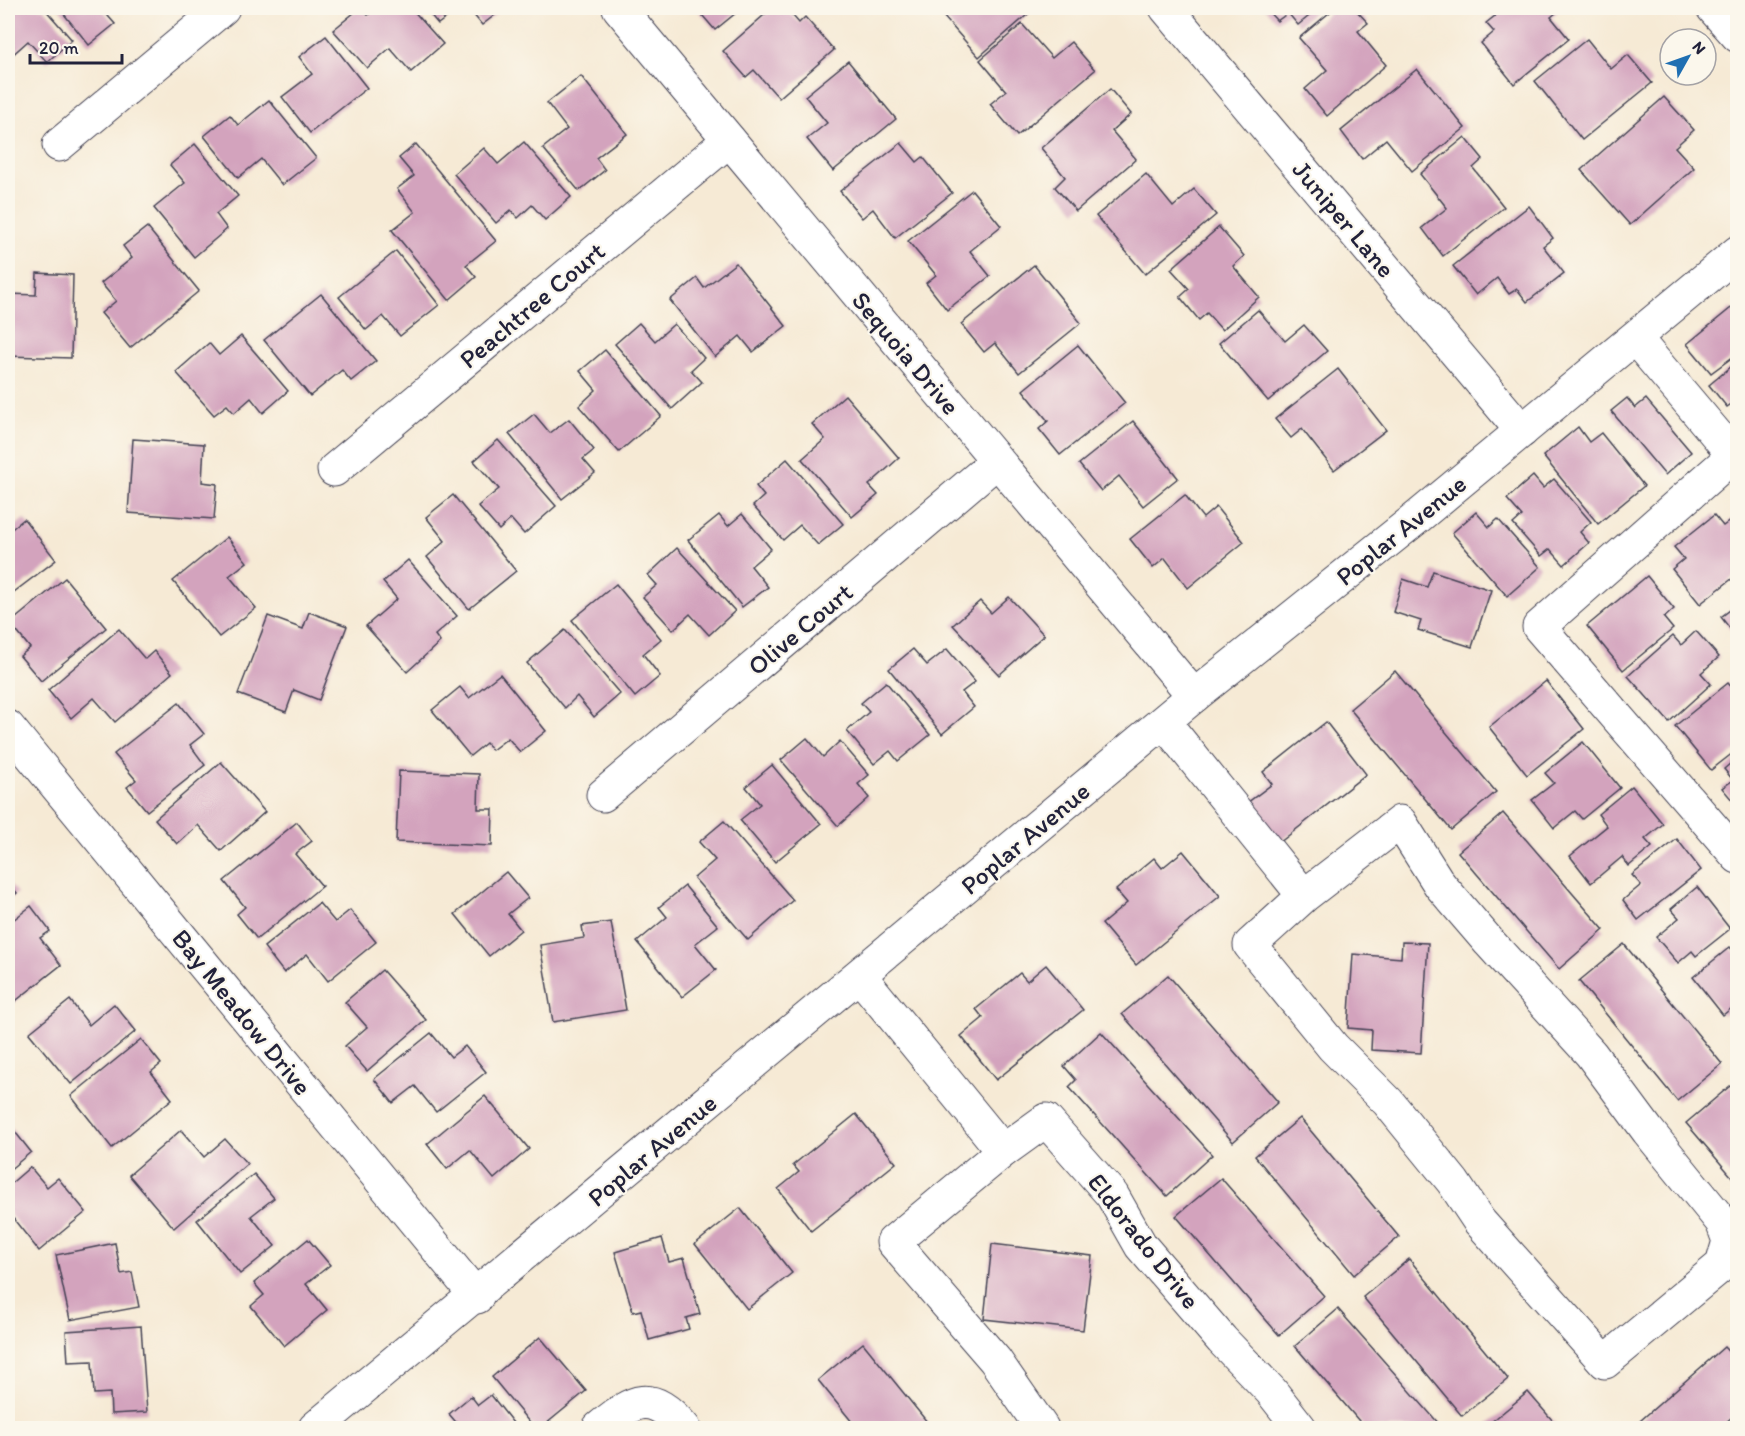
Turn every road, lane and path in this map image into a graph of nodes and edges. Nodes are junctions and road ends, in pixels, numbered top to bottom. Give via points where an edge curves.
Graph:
1 (223, 8) edge
2 (619, 8) edge
3 (1166, 8) edge
4 (1713, 8) edge
5 (1737, 36) edge
6 (729, 140) junction
7 (59, 145) dead end
8 (1737, 252) edge
9 (1635, 338) junction
10 (1522, 431) junction
11 (1736, 458) edge
12 (996, 462) junction
13 (334, 470) dead end
14 (1194, 696) junction
15 (1164, 722) junction
16 (8, 727) edge
17 (603, 795) dead end
18 (1737, 857) edge
19 (1304, 896) junction
20 (860, 976) junction
21 (1003, 1151) junction
22 (477, 1297) junction
23 (321, 1427) edge
24 (599, 1428) edge
25 (684, 1428) edge
26 (1042, 1428) edge
27 (1300, 1428) edge

1 - 7 street
2 - 6 street, Sequoia Drive
3 - 10 street, Juniper Lane
4 - 5 street
6 - 12 street, Sequoia Drive
6 - 13 street, Peachtree Court
8 - 9 street, Poplar Avenue
9 - 10 street, Poplar Avenue
9 - 11 street
10 - 14 street, Poplar Avenue
11 - 18 street via 1539,627
12 - 14 street, Sequoia Drive
12 - 17 street, Olive Court
14 - 15 street, Poplar Avenue
15 - 19 street
15 - 20 street, Poplar Avenue
16 - 22 street, Bay Meadow Drive
19 - 19 street via 1250,945 1333,1047 1388,1102 1453,1182 1479,1221 1605,1362 1722,1265 1729,1241 1722,1222 1591,1054 1440,885 1400,822
20 - 21 street
20 - 22 street, Poplar Avenue
21 - 26 street, Eldorado Drive via 893,1242 995,1360
21 - 27 street, Eldorado Drive via 1046,1120 1112,1195 1141,1246
22 - 23 street, Poplar Avenue
24 - 25 street via 624,1407 643,1401 669,1410

